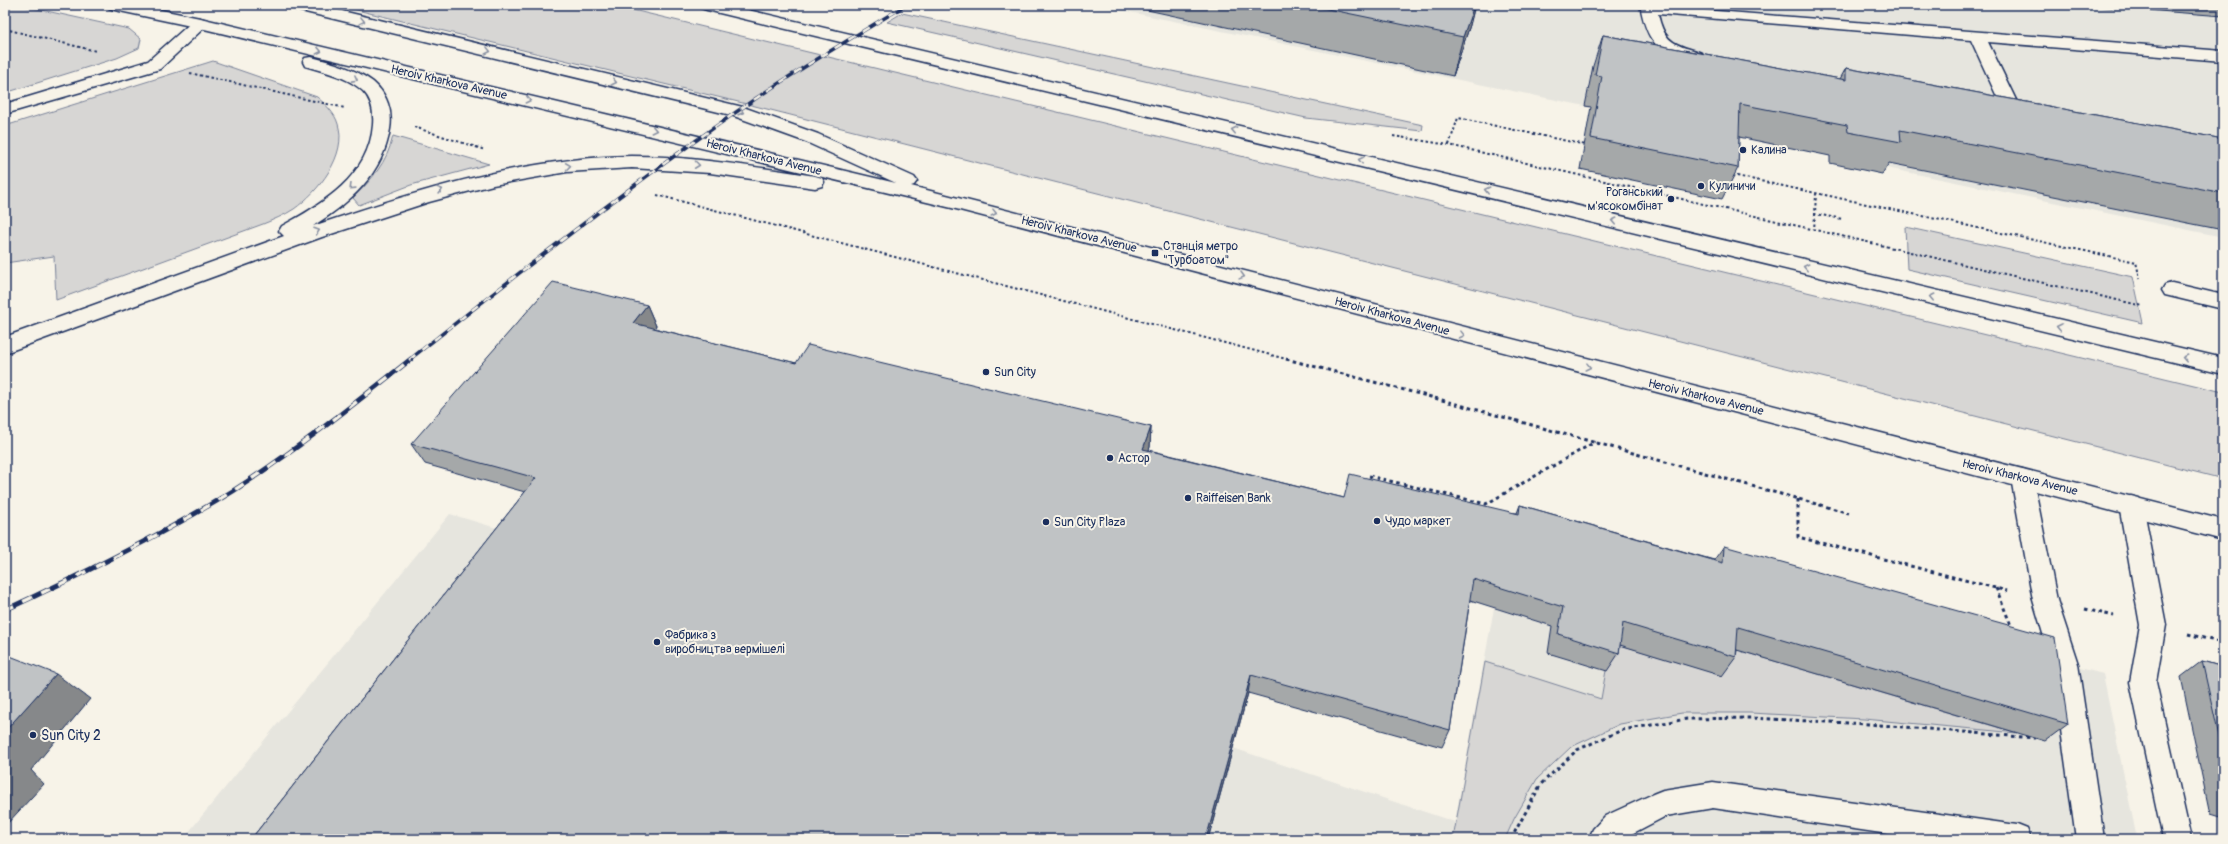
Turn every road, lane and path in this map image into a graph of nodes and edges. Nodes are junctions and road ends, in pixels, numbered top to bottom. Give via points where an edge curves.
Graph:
1 (116, 5) edge
2 (297, 5) edge
3 (707, 5) edge
4 (1649, 7) edge
5 (200, 23) junction
6 (5, 29) edge
7 (1976, 36) junction
8 (2223, 56) edge
9 (1716, 61) edge
10 (154, 65) junction
11 (5, 109) edge
12 (383, 117) junction
13 (1995, 118) edge
14 (1388, 135) dead end
15 (1449, 144) junction
16 (1590, 146) dead end
17 (492, 152) dead end
18 (1730, 175) edge
19 (1816, 193) junction
20 (654, 194) dead end
21 (956, 203) junction
22 (1815, 214) junction
23 (1843, 219) dead end
24 (1814, 231) junction
25 (227, 263) junction
26 (2142, 285) dead end
27 (2172, 290) dead end
28 (2223, 302) edge
29 (2148, 307) dead end
30 (5, 345) edge
31 (2223, 366) edge
32 (1595, 442) junction
33 (1369, 476) dead end
34 (2022, 478) junction
35 (1798, 499) junction
36 (2131, 505) junction
37 (1849, 513) dead end
38 (2223, 530) edge
39 (1798, 537) dead end
40 (1996, 588) dead end
41 (2014, 632) edge
42 (2033, 730) edge
43 (1511, 839) edge
44 (1603, 839) edge
45 (2017, 839) edge
46 (2090, 839) edge
47 (2177, 839) edge

1 - 5 main road, Heroiv Kharkova Avenue
2 -> 21 main road via 737,111 812,138
31 -> 3 main road
4 - 7 main road
4 - 9 main road via 1654,33 1661,43
5 - 10 main road
5 -> 12 main road via 350,76 373,92 380,102
5 -> 21 main road, Heroiv Kharkova Avenue
6 - 10 path
7 - 8 main road
7 - 13 main road via 2026,124
10 - 11 main road
10 - 12 path
12 - 17 path
12 -> 25 main road via 379,147 365,173 353,186 313,217
14 - 15 path
15 - 16 path via 1458,118
15 - 24 path
18 - 19 path
19 - 22 path
19 - 26 path via 2136,262
20 - 32 path via 1431,396
25 -> 21 main road via 451,187 574,165 634,162 697,165
21 -> 34 main road, Heroiv Kharkova Avenue
22 - 23 path
22 - 24 path
24 - 29 path
25 - 30 main road
27 - 28 main road
32 - 33 path via 1486,504
32 - 35 path
34 - 36 main road, Heroiv Kharkova Avenue
34 - 46 main road via 2045,600 2066,664
35 - 37 path
35 - 39 path
36 - 38 main road, Heroiv Kharkova Avenue
36 - 47 main road via 2153,625 2144,682
40 - 41 path
42 - 43 path via 2034,738 1868,724 1751,718 1686,720 1622,730 1577,750 1541,784
44 - 45 main road via 1615,826 1663,803 1714,795

